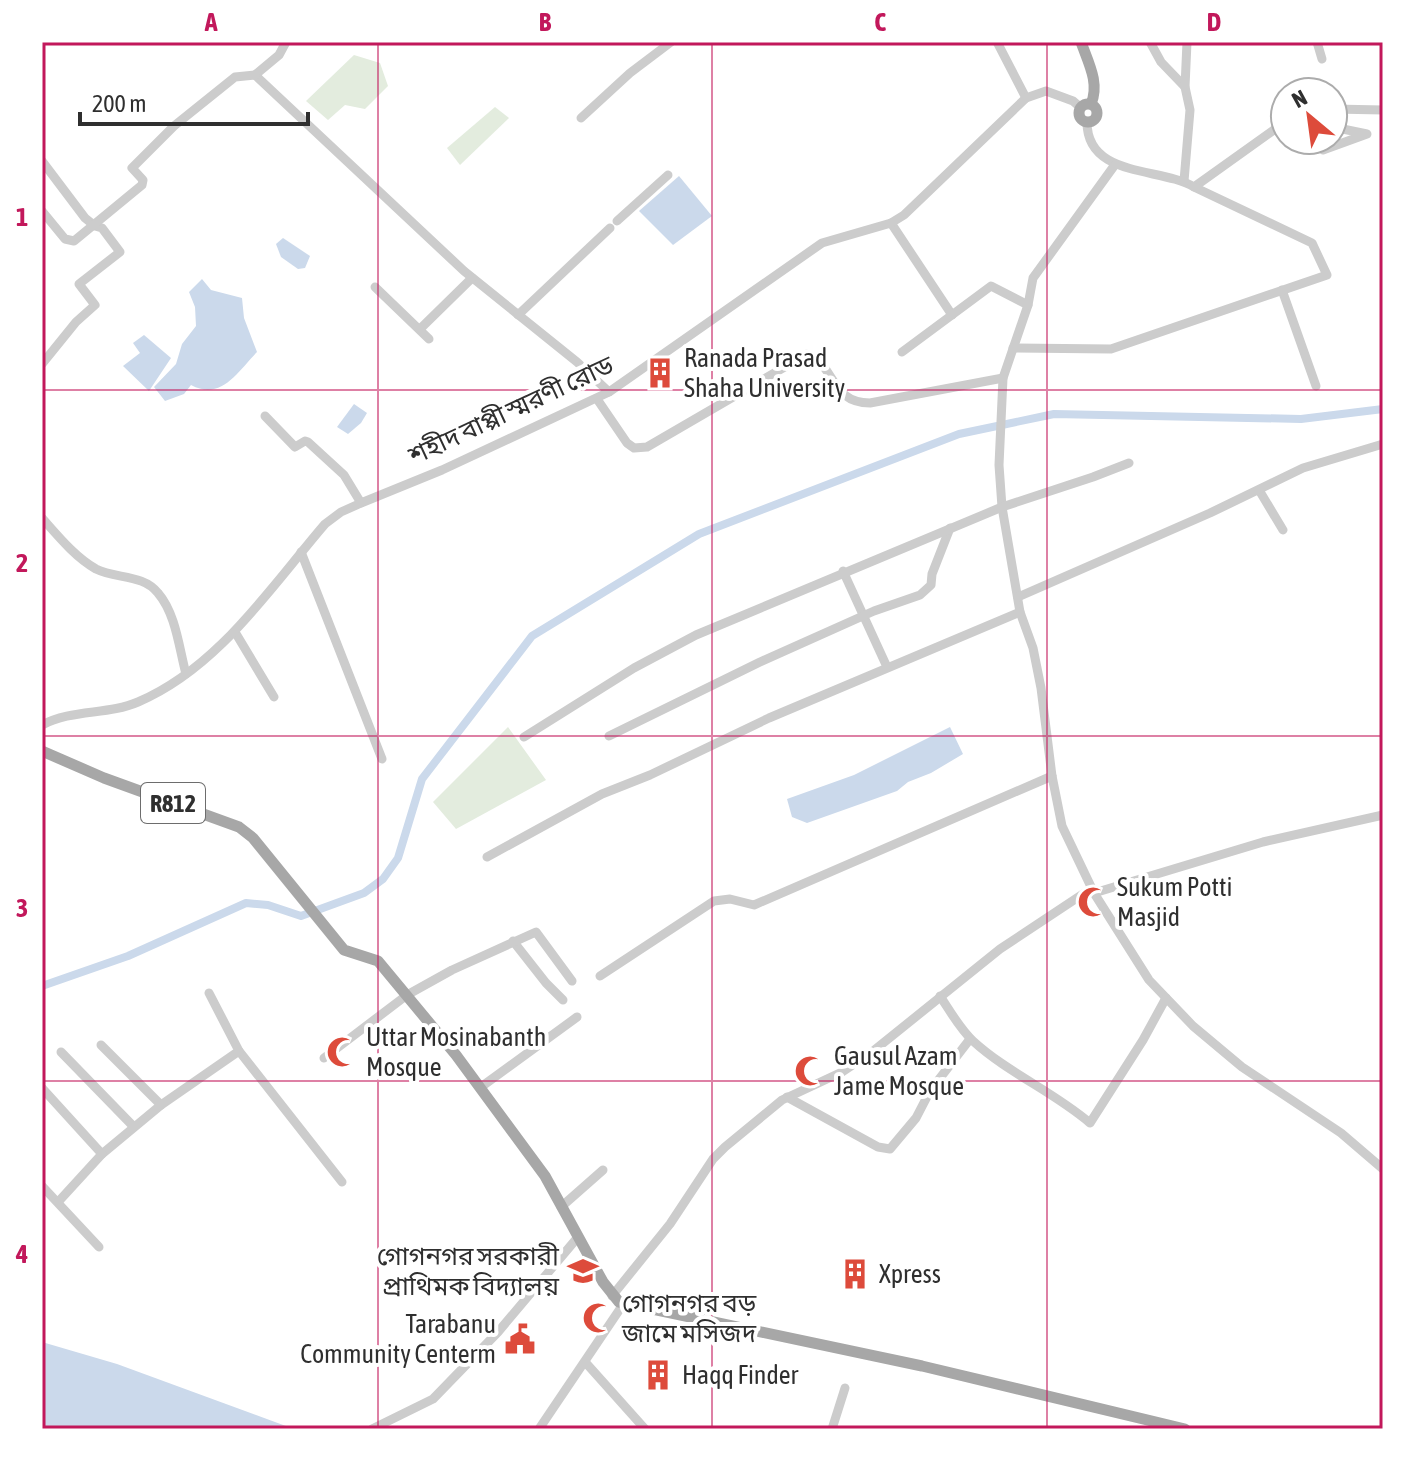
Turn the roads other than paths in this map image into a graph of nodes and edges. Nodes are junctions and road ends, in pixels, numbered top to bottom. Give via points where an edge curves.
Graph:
1 (286, 42) edge
2 (671, 42) edge
3 (997, 42) edge
4 (1081, 42) edge
5 (1150, 42) edge
6 (1187, 42) edge
7 (1317, 42) edge
8 (1322, 59) dead end
9 (255, 75) junction
10 (1185, 87) junction
11 (1026, 98) junction
12 (1086, 106) junction
13 (1349, 109) edge
14 (1383, 110) edge
15 (581, 118) dead end
16 (1087, 122) joint
17 (1349, 130) edge
18 (1269, 133) edge
19 (1349, 141) edge
20 (42, 161) edge
21 (1114, 166) junction
22 (668, 175) dead end
23 (1184, 181) junction
24 (1194, 187) junction
25 (42, 211) edge
26 (891, 223) junction
27 (95, 226) junction
28 (472, 278) junction
29 (375, 287) dead end
30 (1282, 290) junction
31 (1028, 305) junction
32 (518, 315) junction
33 (952, 315) junction
34 (420, 329) junction
35 (429, 339) dead end
36 (1013, 348) junction
37 (902, 352) dead end
38 (42, 364) edge
39 (1003, 378) junction
40 (1316, 386) dead end
41 (609, 392) junction
42 (597, 399) junction
43 (265, 416) dead end
44 (1383, 444) edge
45 (1129, 463) dead end
46 (1259, 490) junction
47 (361, 503) junction
48 (1002, 507) junction
49 (42, 518) edge
50 (950, 528) junction
51 (1283, 530) dead end
52 (301, 552) junction
53 (843, 571) junction
54 (1018, 597) junction
55 (1020, 612) junction
56 (863, 617) junction
57 (235, 632) junction
58 (887, 667) junction
59 (186, 674) junction
60 (274, 697) dead end
61 (42, 725) edge
62 (609, 736) dead end
63 (524, 737) dead end
64 (42, 751) edge
65 (382, 759) dead end
66 (1052, 776) junction
67 (1383, 815) edge
68 (487, 857) dead end
69 (1093, 891) junction
70 (513, 941) junction
71 (600, 976) dead end
72 (572, 981) dead end
73 (209, 993) dead end
74 (407, 995) junction
75 (940, 996) junction
76 (1166, 998) junction
77 (563, 1000) dead end
78 (577, 1017) dead end
79 (970, 1039) junction
80 (101, 1045) dead end
81 (239, 1051) junction
82 (61, 1052) dead end
83 (324, 1058) dead end
84 (481, 1087) junction
85 (42, 1088) edge
86 (787, 1097) junction
87 (161, 1105) junction
88 (133, 1126) junction
89 (102, 1154) junction
90 (1383, 1169) edge
91 (603, 1170) dead end
92 (342, 1182) dead end
93 (42, 1186) edge
94 (59, 1201) junction
95 (561, 1207) junction
96 (578, 1237) junction
97 (99, 1247) dead end
98 (612, 1296) junction
99 (624, 1303) junction
100 (586, 1363) junction
101 (845, 1388) dead end
102 (372, 1429) edge
103 (539, 1429) edge
104 (645, 1429) edge
105 (832, 1429) edge
106 (1185, 1429) edge

1 - 9 street
2 - 15 street
3 - 11 street
4 - 12 main road via 1095,94
5 - 10 street
6 - 10 street
7 - 8 street
9 - 27 street via 235,77 164,136 132,168 142,185
9 - 28 street
10 - 23 street via 1190,110
11 - 12 street via 1046,91
11 - 26 street, শহীদ বাপ্পী স্মরণী রোড
12 - 16 main road via 1096,109 1097,115
13 - 14 street
16 - 21 street via 1095,148
17 - 19 street via 1367,134
18 - 24 street
20 - 27 street
21 - 23 street
21 - 31 street via 1033,278
22 - 32 street
23 - 24 street
24 - 30 street via 1312,243 1327,275
25 - 27 street via 69,242
26 - 33 street
26 - 41 street, শহীদ বাপ্পী স্মরণী রোড via 822,243
27 - 38 street via 120,252 79,284 95,305
28 - 32 street
28 - 34 street
29 - 34 street
30 - 36 street via 1111,349
30 - 40 street
31 - 33 street via 991,286
31 - 36 street
32 - 41 street
33 - 37 street
34 - 35 street
36 - 39 street
39 - 42 street via 856,403 841,393 815,356 807,354 671,435 634,448
39 - 48 street
41 - 42 street, শহীদ বাপ্পী স্মরণী রোড
42 - 47 street, শহীদ বাপ্পী স্মরণী রোড
43 - 47 street via 292,446 308,442 344,475
44 - 46 street via 1303,468
45 - 48 street
46 - 51 street
46 - 54 street
47 - 52 street, শহীদ বাপ্পী স্মরণী রোড via 325,524
48 - 50 street
48 - 54 street
49 - 59 street via 87,563 145,583 159,594 170,611
50 - 53 street
50 - 56 street via 931,585 920,595
52 - 57 street, শহীদ বাপ্পী স্মরণী রোড
52 - 65 street
53 - 56 street
53 - 63 street via 696,635
54 - 55 street
55 - 58 street
55 - 66 street via 1036,661
56 - 58 street
56 - 62 street
57 - 59 street, শহীদ বাপ্পী স্মরণী রোড
57 - 60 street
58 - 68 street via 602,794
59 - 61 street, শহীদ বাপ্পী স্মরণী রোড via 135,704
64 - 74 main road, R812 via 239,827 344,950 378,961
66 - 69 street via 1062,826
66 - 71 street via 754,905 714,901
67 - 69 street via 1263,842
69 - 75 street via 1000,949
69 - 76 street
70 - 72 street via 539,933
70 - 74 street
70 - 77 street
73 - 81 street
74 - 83 street
74 - 84 main road, R812
75 - 79 street
75 - 86 street via 842,1072
76 - 79 street via 1090,1123
76 - 90 street via 1242,1067 1341,1133
78 - 84 street
79 - 86 street via 890,1149
80 - 87 street
81 - 87 street
81 - 92 street
82 - 88 street
84 - 95 main road, R812
85 - 89 street
86 - 98 street via 713,1159
87 - 88 street
88 - 89 street
89 - 94 street
91 - 95 street
93 - 94 street
94 - 97 street
95 - 96 main road, R812
96 - 98 main road, R812
96 - 102 street via 433,1399
98 - 99 main road, R812
99 - 100 street
99 - 106 main road, R812
100 - 103 street
100 - 104 street
101 - 105 street

